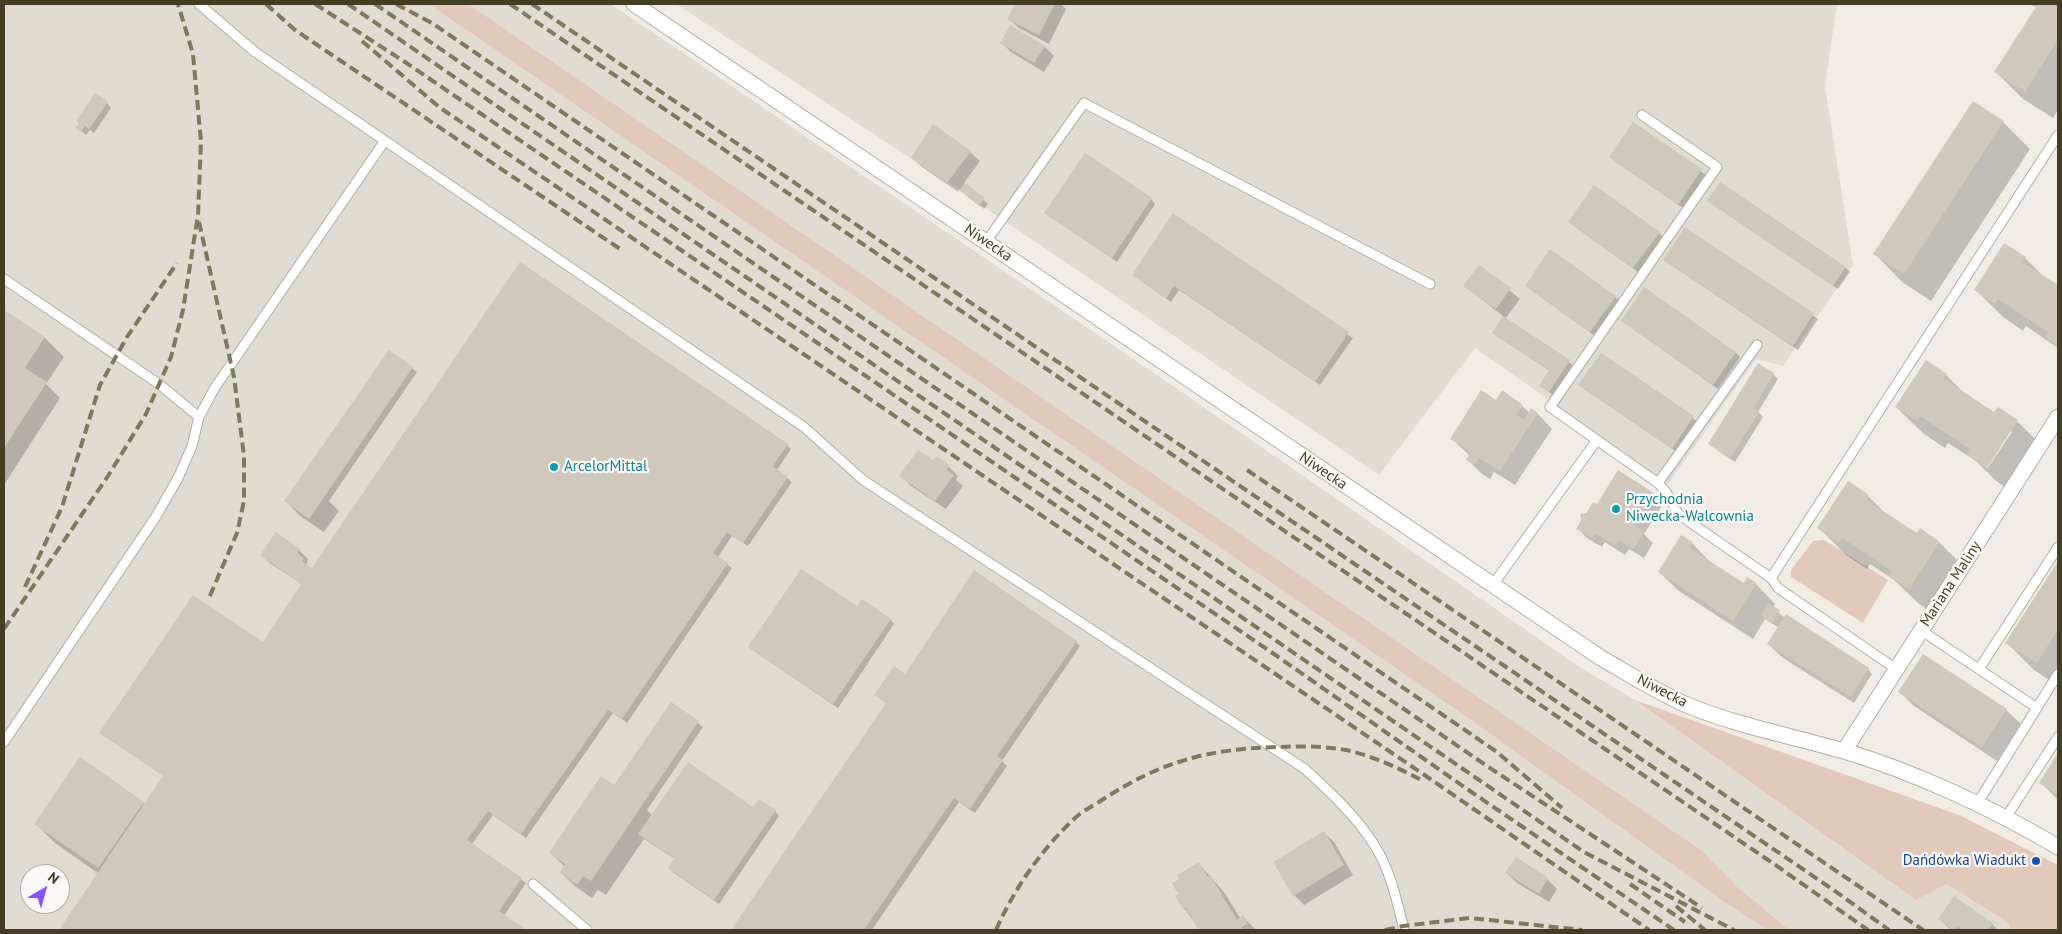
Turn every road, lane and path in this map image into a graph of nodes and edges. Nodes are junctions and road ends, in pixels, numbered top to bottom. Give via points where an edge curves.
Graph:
1 (199, 4) edge
2 (634, 4) edge
3 (1642, 115) dead end
4 (2058, 135) edge
5 (384, 142) junction
6 (986, 242) junction
7 (4, 279) edge
8 (1430, 284) dead end
9 (1758, 345) dead end
10 (200, 417) junction
11 (2058, 417) edge
12 (1597, 440) junction
13 (1658, 483) junction
14 (2058, 547) edge
15 (1771, 578) junction
16 (1492, 586) junction
17 (1922, 631) junction
18 (1979, 669) junction
19 (1896, 670) junction
20 (2058, 674) edge
21 (2037, 708) junction
22 (2058, 737) edge
23 (4, 742) edge
24 (1844, 751) junction
25 (1978, 804) junction
26 (2005, 819) junction
27 (2058, 847) edge
28 (533, 884) dead end
29 (586, 930) edge
30 (1404, 930) edge

1 - 5 lane via 255,52
2 - 6 street, Niwecka
3 - 12 lane via 1717,167 1550,407
4 - 15 lane
5 - 10 lane via 214,390
5 - 30 lane via 804,427 863,480 1306,769 1340,801 1374,844 1392,883
6 - 8 lane via 1084,102
6 - 16 street, Niwecka
7 - 10 lane via 152,379
9 - 13 lane
10 - 23 lane via 182,470 155,518
11 - 17 street, Mariana Maliny
12 - 13 lane
12 - 16 lane
13 - 15 lane via 1678,514
14 - 18 lane
15 - 19 lane via 1778,588
16 - 24 street, Niwecka via 1601,658 1687,705 1764,731
17 - 18 lane
17 - 19 street, Mariana Maliny
18 - 21 lane
19 - 24 street, Mariana Maliny
20 - 21 lane
21 - 25 lane
22 - 26 lane
24 - 25 street, Niwecka
25 - 26 street, Niwecka
26 - 27 street, Niwecka
28 - 29 lane

